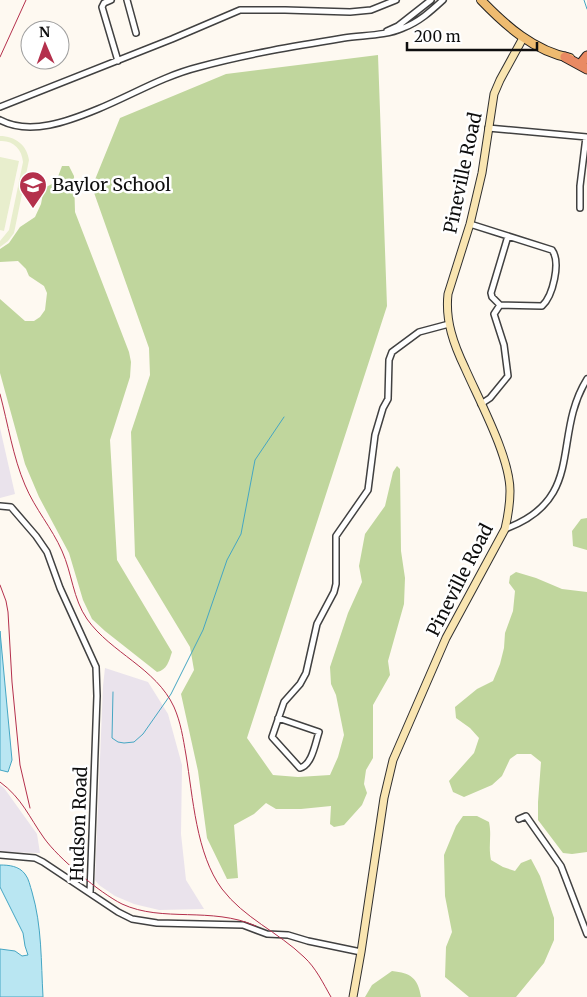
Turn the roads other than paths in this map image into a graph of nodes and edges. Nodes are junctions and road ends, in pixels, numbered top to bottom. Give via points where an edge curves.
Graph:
1 (110, 0) edge
2 (127, 0) edge
3 (396, 0) edge
4 (431, 0) edge
5 (443, 0) edge
6 (482, 0) edge
7 (136, 33) dead end
8 (382, 34) junction
9 (523, 38) junction
10 (565, 57) joint
11 (118, 60) junction
12 (586, 62) edge
13 (0, 107) edge
14 (0, 120) edge
15 (488, 128) junction
16 (586, 137) edge
17 (580, 208) dead end
18 (470, 224) junction
19 (508, 236) junction
20 (500, 305) junction
21 (449, 324) junction
22 (587, 379) edge
23 (481, 404) junction
24 (0, 506) edge
25 (505, 529) junction
26 (278, 718) junction
27 (519, 819) dead end
28 (0, 855) edge
29 (90, 894) junction
30 (587, 934) edge
31 (362, 952) junction
32 (353, 997) edge

1 - 11 street via 102,7
2 - 7 street
3 - 11 street via 371,10 350,12 240,10
4 - 8 street via 398,26
5 - 8 street via 415,23
6 - 9 main road via 499,20
8 - 14 street via 283,48 198,67 80,116 55,123 20,127
9 - 10 main road
9 - 15 main road, Pineville Road via 494,94
10 - 12 highway
11 - 13 street
15 - 16 street
15 - 18 main road, Pineville Road
16 - 17 street
18 - 19 street
18 - 21 main road, Pineville Road via 448,294
19 - 20 street via 491,293
19 - 20 street via 552,250 556,264 550,296 542,306
20 - 23 street via 494,314 504,345 508,376
21 - 23 main road, Pineville Road via 455,346
21 - 26 street via 419,332 392,352 388,398 375,435 368,490 336,536 334,592 317,624 306,673 284,702
22 - 25 street via 574,404 564,469 557,487 546,503 519,524
23 - 25 main road, Pineville Road via 507,468 510,489
24 - 29 street, Hudson Road via 11,507 47,552 96,667
25 - 31 main road, Pineville Road via 446,638 393,760 384,798
26 - 26 street via 272,737 294,763 303,768 309,762 319,732
27 - 30 street via 526,816 561,866
28 - 29 street via 35,858
29 - 31 street, Hudson Road via 132,919 157,923 243,925 261,932
31 - 32 main road, Pineville Road

